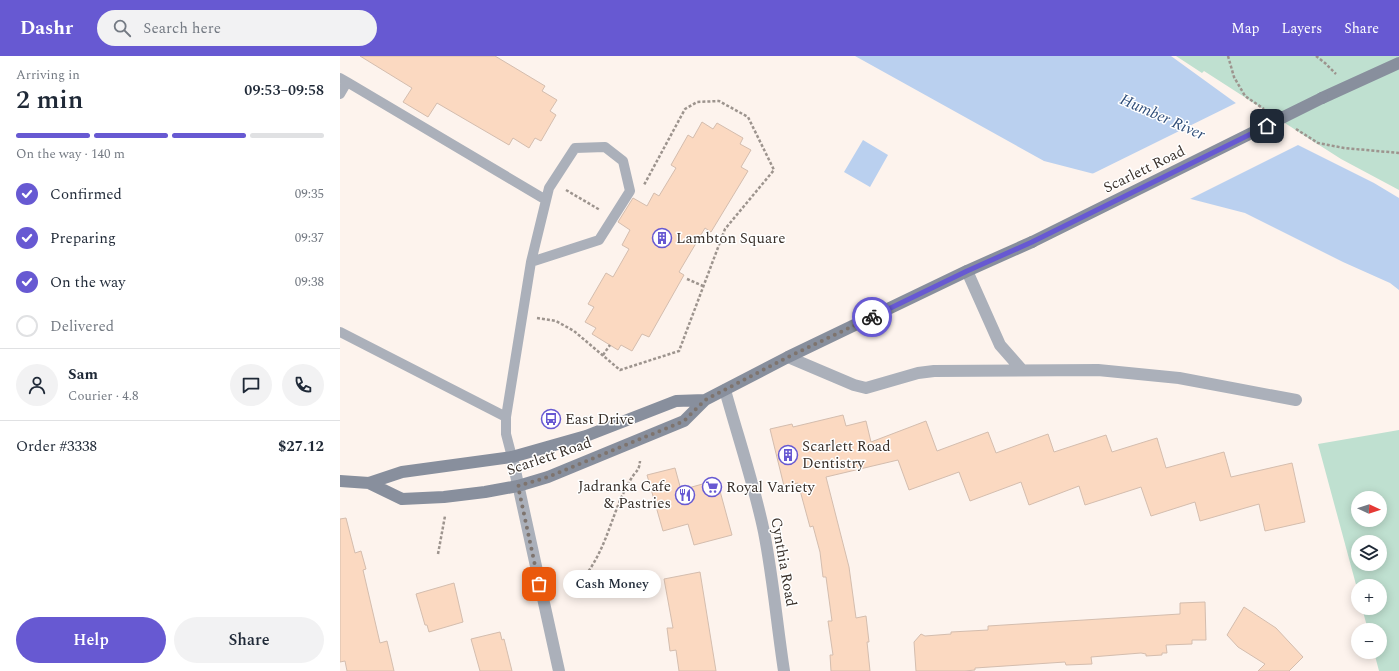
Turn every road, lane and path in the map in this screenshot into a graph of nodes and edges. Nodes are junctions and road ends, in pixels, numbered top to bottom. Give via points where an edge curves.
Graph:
1 (1228, 56) edge
2 (1316, 56) edge
3 (1325, 63) dead end
4 (1399, 63) edge
5 (344, 80) edge
6 (340, 94) edge
7 (1244, 96) dead end
8 (1318, 143) dead end
9 (1399, 153) edge
10 (553, 182) junction
11 (630, 191) junction
12 (546, 200) junction
13 (614, 218) junction
14 (531, 262) junction
15 (967, 271) junction
16 (687, 279) dead end
17 (703, 286) junction
18 (522, 315) junction
19 (340, 332) edge
20 (610, 345) dead end
21 (603, 356) junction
22 (788, 357) junction
23 (1022, 370) junction
24 (725, 390) junction
25 (705, 400) junction
26 (1296, 400) dead end
27 (506, 417) junction
28 (512, 457) junction
29 (640, 461) dead end
30 (340, 481) edge
31 (369, 483) junction
32 (518, 486) junction
33 (445, 516) dead end
34 (438, 554) dead end
35 (568, 593) dead end
36 (559, 671) edge
37 (784, 671) edge

1 - 7 path via 1234,77
2 - 3 path
4 - 15 main road, Scarlett Road, bridge via 1322,98 1032,242
5 - 6 lane
5 - 12 lane
8 - 9 path
10 - 11 lane via 575,148 605,147 623,161
10 - 12 lane
10 - 13 path
11 - 13 lane
11 - 17 path via 643,188 685,109 697,102 719,101 748,118 774,170 725,229
12 - 14 lane
13 - 14 lane via 599,240
14 - 18 lane
15 - 22 main road, Scarlett Road
15 - 23 street via 1000,345
16 - 17 path
17 - 21 path via 679,350 620,370
18 - 21 path via 556,321 574,331
18 - 27 lane
19 - 27 lane
20 - 21 path
22 - 23 street via 854,386 866,388 934,371
22 - 24 main road, Scarlett Road
23 - 26 street via 1098,370 1132,373 1187,380
24 - 25 main road, Scarlett Road
24 - 37 street, Cynthia Road via 764,531
25 - 28 main road, Scarlett Road via 676,401 586,436
25 - 32 main road, Scarlett Road via 684,421 548,477
27 - 28 lane via 506,434
28 - 31 main road, Scarlett Road via 402,472
28 - 32 street
29 - 35 path via 639,470 631,478 621,498 603,547 592,568
30 - 31 main road, Scarlett Road
31 - 32 main road, Scarlett Road via 402,499 444,497
32 - 36 street
33 - 34 path

